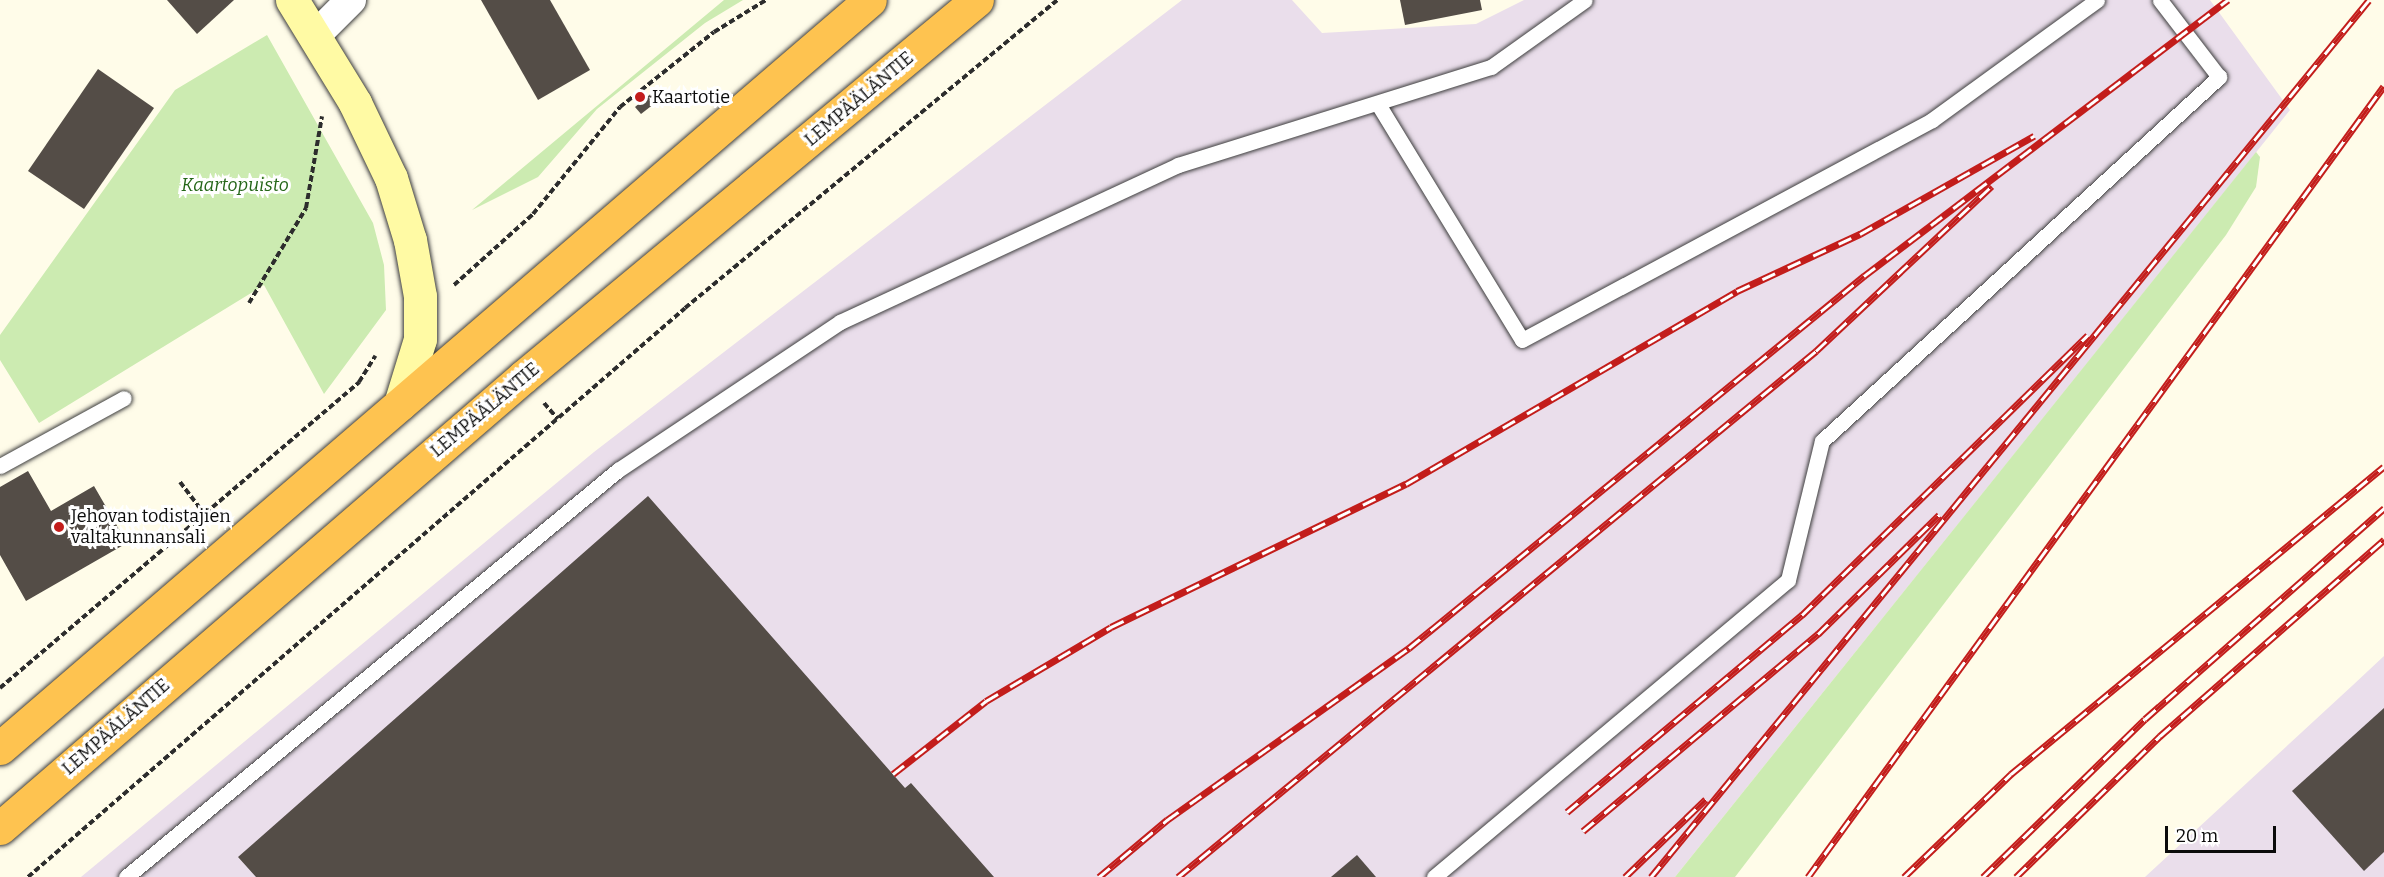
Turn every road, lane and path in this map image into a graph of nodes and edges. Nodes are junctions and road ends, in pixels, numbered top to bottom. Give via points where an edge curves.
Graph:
1 (292, 0) edge
2 (351, 0) edge
3 (766, 0) edge
4 (870, 0) edge
5 (977, 0) edge
6 (1057, 0) edge
7 (1585, 0) edge
8 (2097, 0) edge
9 (2160, 0) edge
10 (315, 36) junction
11 (1378, 104) junction
12 (322, 114) dead end
13 (249, 303) dead end
14 (420, 310) junction
15 (377, 353) dead end
16 (124, 398) dead end
17 (399, 404) junction
18 (0, 466) edge
19 (180, 482) dead end
20 (206, 516) junction
21 (0, 688) edge
22 (0, 748) edge
23 (0, 828) edge
24 (28, 877) edge
25 (126, 877) edge
26 (1434, 877) edge

1 - 10 main road
2 - 10 street
3 - 14 path via 714,32 620,107 533,214
4 - 17 highway
5 - 23 highway, LEMPÄÄLÄNTIE via 523,378
6 - 24 path via 685,308
7 - 11 lane via 1491,67
8 - 11 lane via 1932,120 1521,340
9 - 26 lane via 2218,77 1822,441 1788,580
10 - 14 main road via 391,178 410,240
11 - 25 lane via 1178,165 840,322 618,470
12 - 13 path via 306,208
14 - 17 main road via 414,367
15 - 20 path via 359,382
16 - 18 lane
17 - 22 highway
19 - 20 path
20 - 21 path

